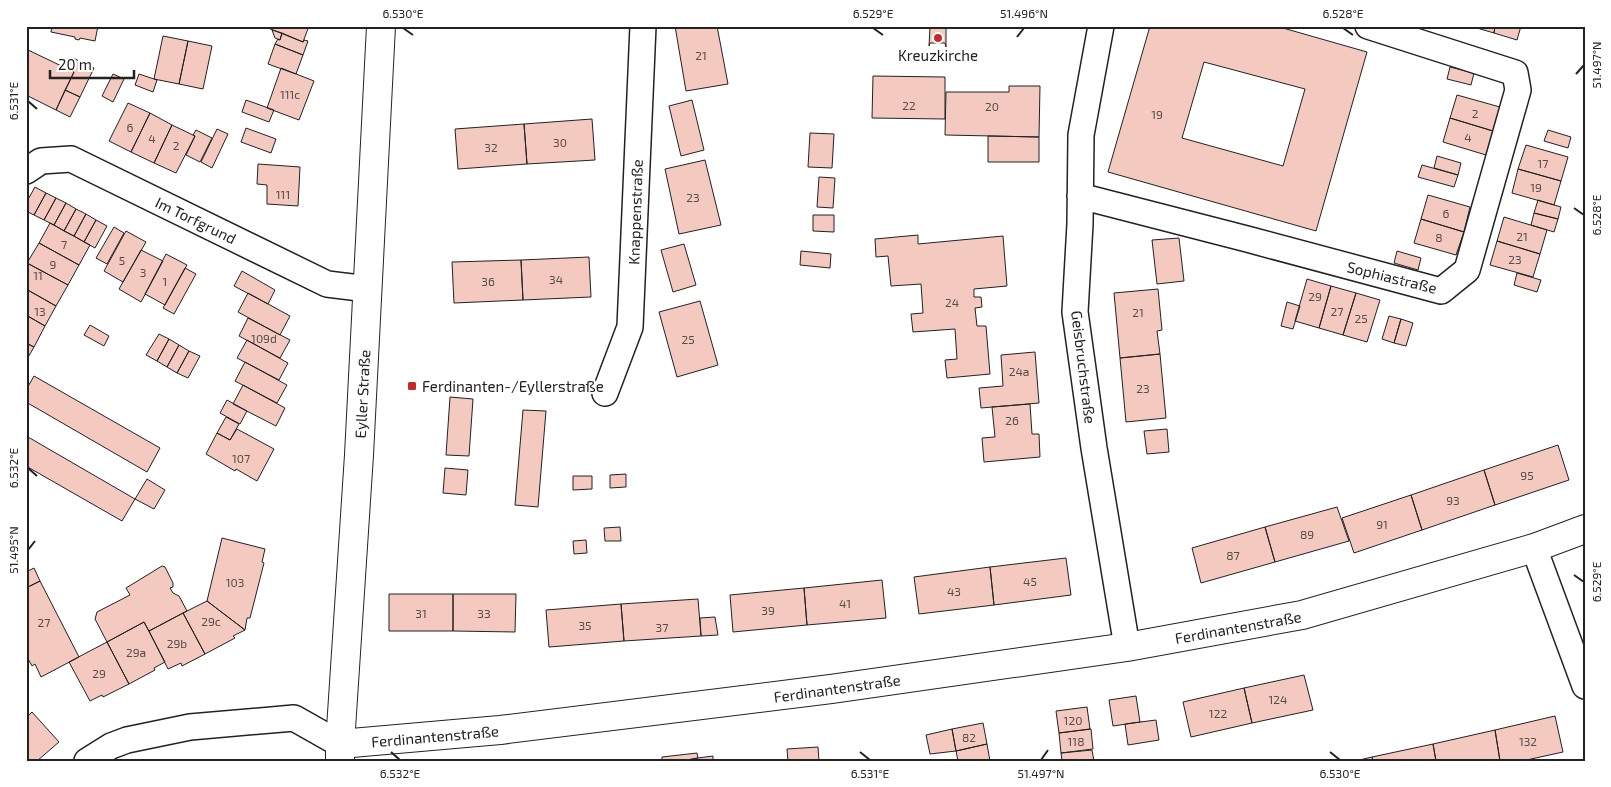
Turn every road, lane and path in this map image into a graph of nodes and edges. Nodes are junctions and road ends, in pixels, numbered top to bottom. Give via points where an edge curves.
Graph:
1 (381, 26) edge
2 (643, 26) edge
3 (1101, 26) edge
4 (1368, 26) edge
5 (26, 170) edge
6 (1080, 196) junction
7 (368, 289) junction
8 (605, 393) dead end
9 (1585, 529) edge
10 (1534, 548) junction
11 (1127, 647) junction
12 (1585, 686) edge
13 (340, 752) edge
14 (88, 761) edge

1 - 7 street, Eyller Straße
2 - 8 street, Knappenstraße via 630,327
3 - 6 street, Geisbruchstraße via 1080,136
4 - 6 street, Sophiastraße via 1515,73 1518,90 1467,270 1441,291
5 - 7 street, Im Torfgrund via 41,161 71,159 327,284
6 - 11 street, Geisbruchstraße via 1075,312
7 - 13 street, Eyller Straße
9 - 10 street, Ferdinantenstraße
10 - 11 street, Ferdinantenstraße via 1302,615
10 - 12 street
11 - 13 street, Ferdinantenstraße
13 - 14 street via 294,718 190,727 136,738 112,746

